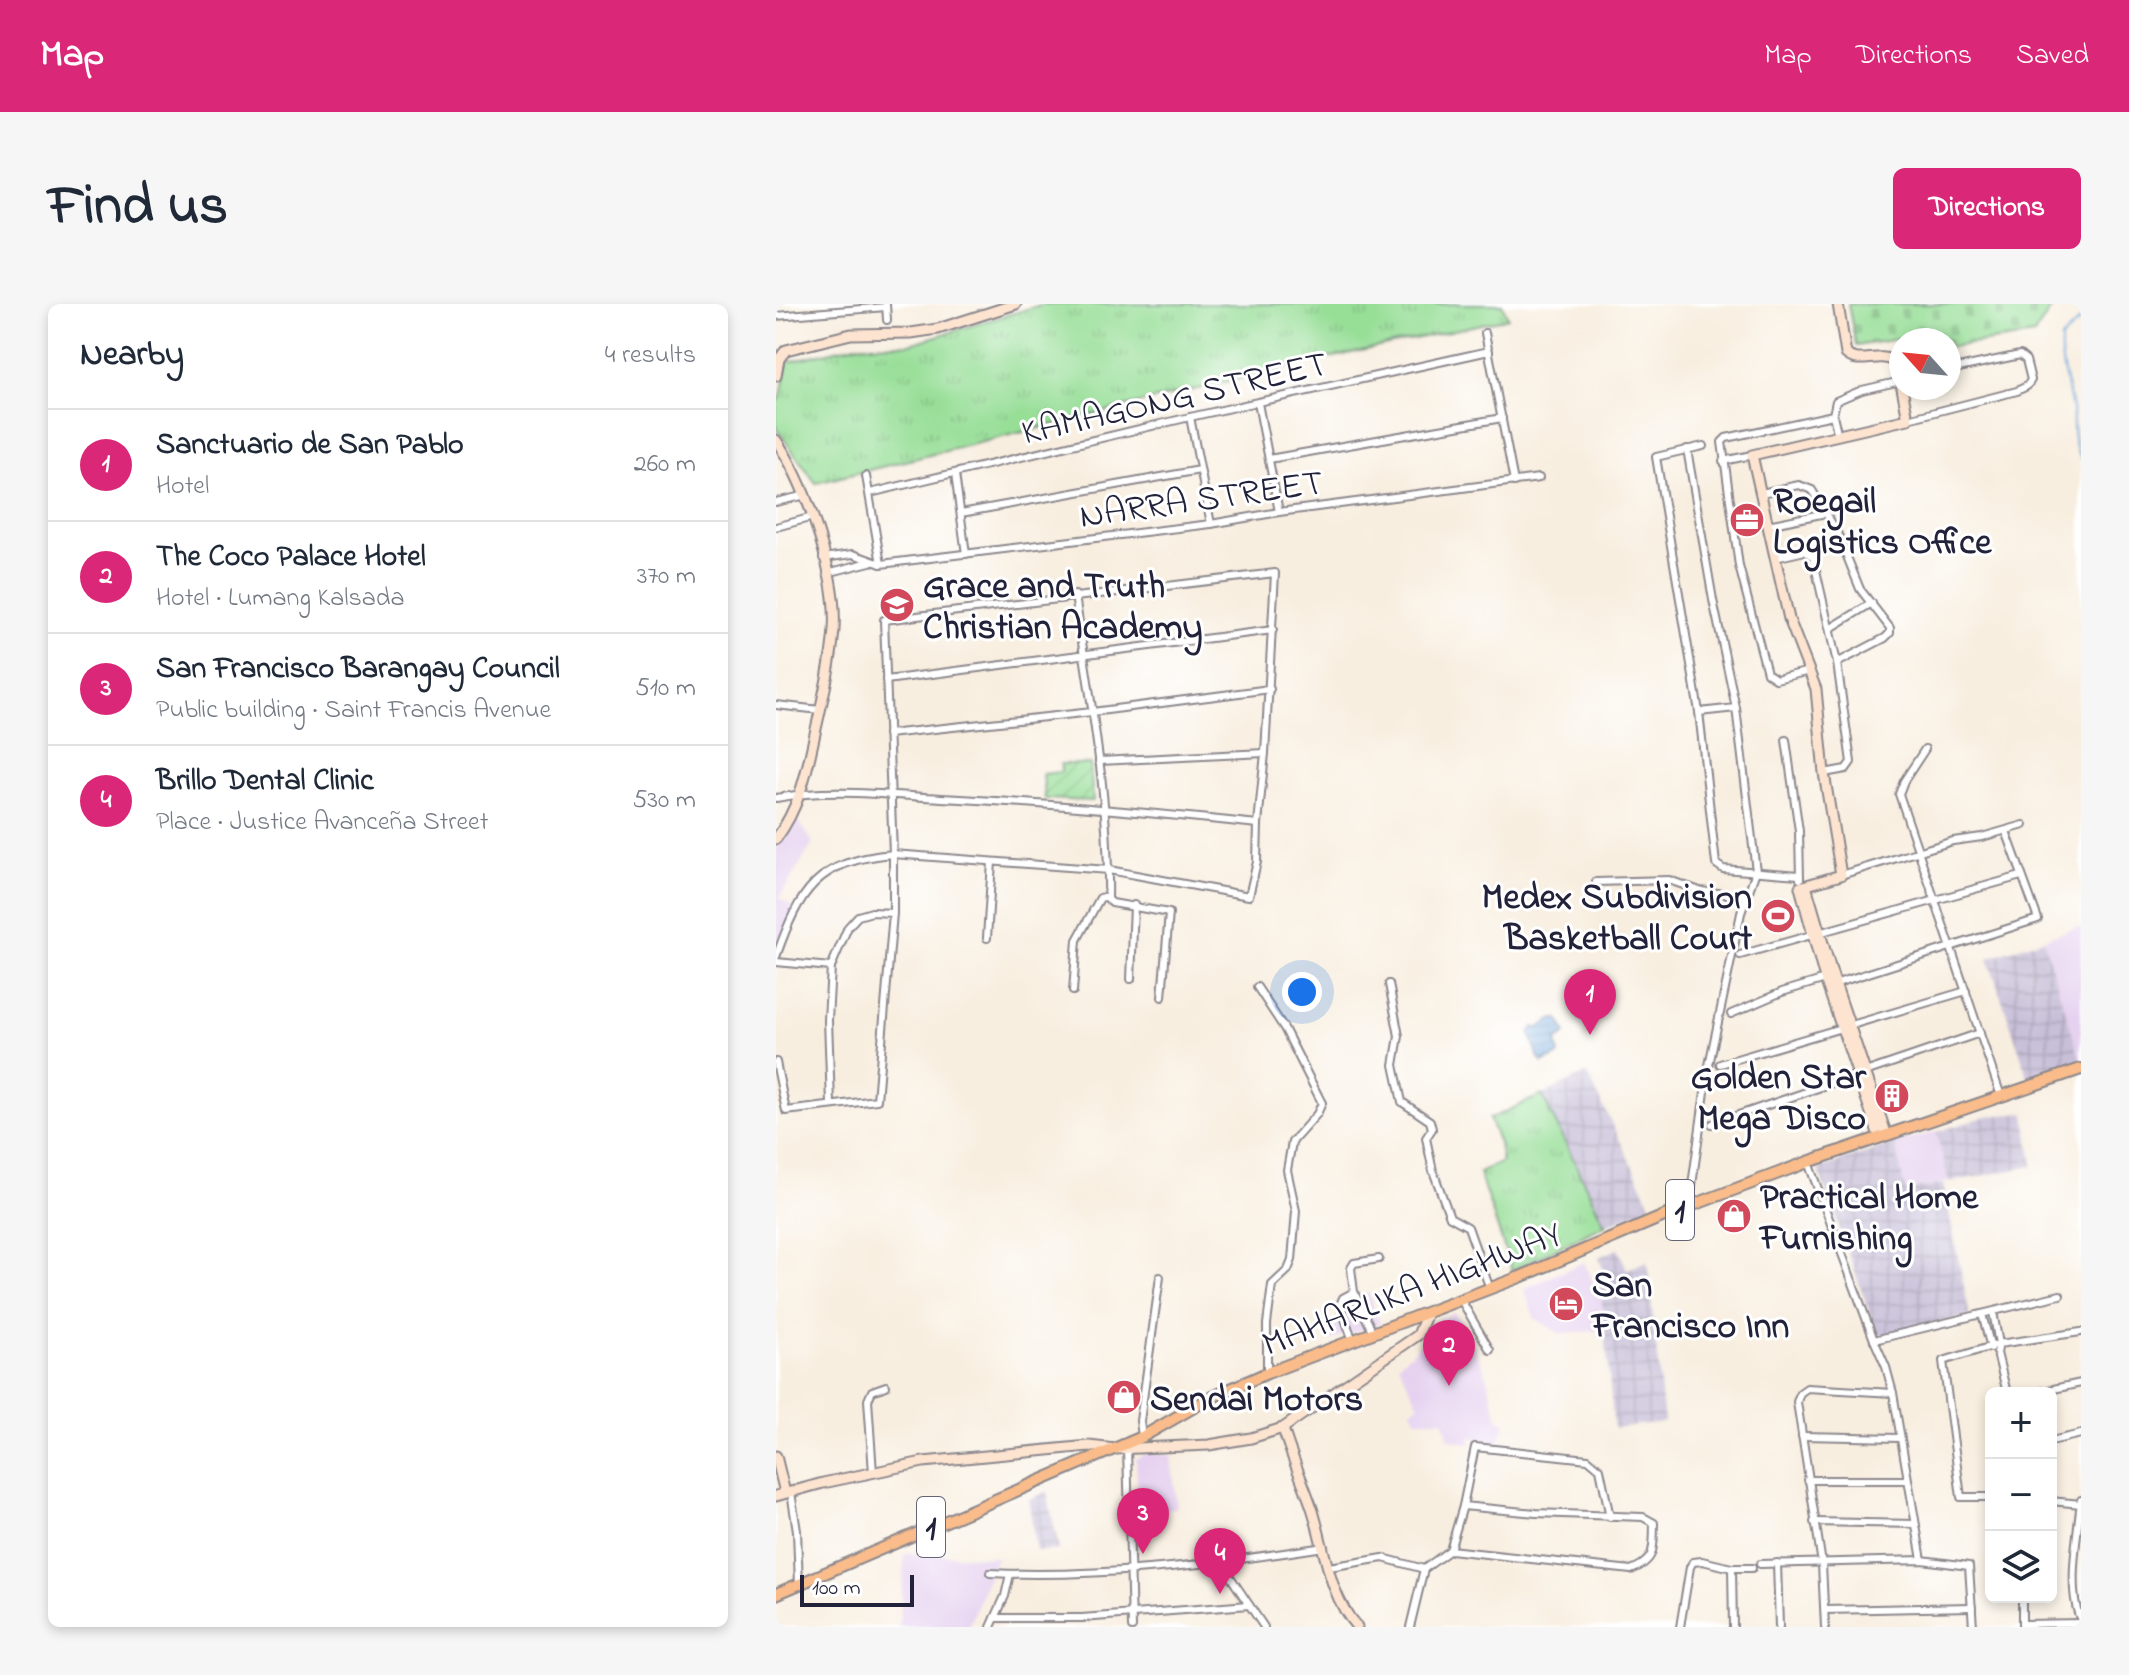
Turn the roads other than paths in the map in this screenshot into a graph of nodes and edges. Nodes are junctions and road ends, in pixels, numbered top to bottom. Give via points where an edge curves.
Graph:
1 (1016, 304) edge
2 (1838, 304) edge
3 (886, 305) edge
4 (776, 316) edge
5 (887, 320) dead end
6 (1485, 333) dead end
7 (1489, 351) junction
8 (1889, 357) edge
9 (1961, 367) edge
10 (776, 376) edge
11 (1889, 386) edge
12 (1904, 400) edge
13 (1258, 403) junction
14 (1833, 415) junction
15 (1190, 417) junction
16 (1502, 418) junction
17 (1908, 419) junction
18 (1838, 436) junction
19 (776, 440) edge
20 (1703, 446) dead end
21 (1687, 449) junction
22 (1752, 455) junction
23 (1269, 459) junction
24 (1723, 461) junction
25 (1200, 470) junction
26 (955, 474) junction
27 (866, 476) dead end
28 (1539, 478) dead end
29 (1514, 482) junction
30 (870, 493) junction
31 (1761, 493) junction
32 (806, 495) junction
33 (776, 502) edge
34 (1279, 512) junction
35 (961, 513) junction
36 (1826, 513) junction
37 (813, 517) junction
38 (1211, 524) junction
39 (1768, 525) junction
40 (776, 527) edge
41 (966, 554) junction
42 (823, 558) junction
43 (1775, 558) junction
44 (870, 562) junction
45 (881, 564) junction
46 (827, 573) junction
47 (1075, 595) junction
48 (1872, 603) junction
49 (1831, 628) junction
50 (1273, 630) junction
51 (1083, 654) junction
52 (1837, 663) junction
53 (1810, 671) junction
54 (886, 680) junction
55 (1270, 689) junction
56 (776, 705) edge
57 (1736, 708) junction
58 (820, 710) junction
59 (1092, 712) junction
60 (1699, 712) junction
61 (888, 734) junction
62 (1786, 740) dead end
63 (1925, 749) dead end
64 (1265, 753) junction
65 (1099, 761) junction
66 (1824, 773) junction
67 (799, 794) junction
68 (890, 795) junction
69 (776, 798) edge
70 (1103, 808) junction
71 (1258, 824) junction
72 (2024, 825) dead end
73 (2006, 831) junction
74 (776, 839) edge
75 (1919, 851) junction
76 (893, 854) junction
77 (992, 862) junction
78 (1109, 870) junction
79 (1756, 871) junction
80 (1841, 875) junction
81 (2021, 876) junction
82 (1596, 882) dead end
83 (1801, 882) junction
84 (1108, 896) junction
85 (1745, 896) junction
86 (1937, 901) junction
87 (1134, 905) junction
88 (893, 913) junction
89 (1815, 933) junction
90 (987, 938) dead end
91 (1952, 947) junction
92 (1740, 955) dead end
93 (776, 959) edge
94 (831, 967) junction
95 (1131, 979) dead end
96 (1830, 981) junction
97 (1389, 984) dead end
98 (1257, 987) dead end
99 (1073, 991) dead end
100 (1966, 991) junction
101 (1162, 997) dead end
102 (1731, 1014) dead end
103 (1847, 1028) junction
104 (1980, 1033) junction
105 (776, 1062) edge
106 (1720, 1064) dead end
107 (2081, 1069) edge
108 (1862, 1072) junction
109 (2001, 1096) junction
110 (831, 1104) junction
111 (1712, 1124) dead end
112 (1883, 1134) junction
113 (1808, 1162) junction
114 (1689, 1207) junction
115 (1379, 1259) dead end
116 (1160, 1277) dead end
117 (1490, 1289) junction
118 (1354, 1292) junction
119 (2060, 1295) dead end
120 (1461, 1300) junction
121 (1993, 1312) junction
122 (1427, 1313) junction
123 (1982, 1314) junction
124 (2081, 1332) edge
125 (1373, 1333) junction
126 (1874, 1340) junction
127 (1353, 1341) junction
128 (1999, 1344) junction
129 (1989, 1346) junction
130 (1490, 1350) dead end
131 (1997, 1353) junction
132 (1267, 1373) junction
133 (2081, 1383) edge
134 (886, 1386) dead end
135 (2006, 1387) edge
136 (2057, 1388) edge
137 (1893, 1393) junction
138 (1283, 1428) junction
139 (2081, 1434) edge
140 (1802, 1436) junction
141 (1142, 1437) junction
142 (1900, 1438) junction
143 (2057, 1440) edge
144 (1127, 1448) junction
145 (1115, 1449) junction
146 (776, 1456) edge
147 (873, 1473) junction
148 (1808, 1480) junction
149 (1907, 1480) junction
150 (784, 1493) edge
151 (1985, 1497) edge
152 (2057, 1501) edge
153 (2081, 1503) edge
154 (1463, 1506) junction
155 (1610, 1517) junction
156 (1814, 1522) junction
157 (1915, 1524) junction
158 (1324, 1547) junction
159 (1450, 1550) junction
160 (1922, 1560) junction
161 (1221, 1563) junction
162 (1777, 1563) junction
163 (1760, 1564) dead end
164 (1822, 1564) junction
165 (1329, 1567) junction
166 (1732, 1568) junction
167 (1752, 1568) dead end
168 (1130, 1569) junction
169 (1424, 1569) junction
170 (990, 1573) dead end
171 (1010, 1574) junction
172 (799, 1585) junction
173 (776, 1594) edge
174 (2022, 1603) edge
175 (1249, 1605) junction
176 (1972, 1607) junction
177 (1825, 1610) junction
178 (1131, 1613) junction
179 (995, 1618) junction
180 (1052, 1618) junction
181 (1082, 1618) junction
182 (2081, 1621) edge
183 (2022, 1625) edge
184 (991, 1627) edge
185 (1048, 1627) edge
186 (1082, 1627) edge
187 (1132, 1627) edge
188 (1264, 1627) edge
189 (1357, 1627) edge
190 (1410, 1627) edge
191 (1680, 1627) edge
192 (1733, 1627) edge
193 (1779, 1627) edge
194 (1825, 1627) edge
195 (1973, 1627) edge

1 - 10 street via 938,329 851,334 786,350
2 - 8 street via 1846,354 1856,360
3 - 4 street
3 - 5 street
6 - 7 street
7 - 13 street, KAMAGONG STREET
7 - 16 street
9 - 17 street via 2020,355 2031,380 2017,391
11 - 14 street via 1842,397
12 - 17 street
13 - 15 street, KAMAGONG STREET
13 - 23 street
14 - 18 street
14 - 24 street via 1726,438
15 - 25 street
15 - 26 street, KAMAGONG STREET
16 - 23 street
16 - 29 street
17 - 18 street
18 - 22 street
19 - 32 street
20 - 21 street
21 - 57 street
21 - 60 street via 1656,457
22 - 24 street
22 - 31 street
23 - 34 street
24 - 53 street via 1739,566 1767,673 1776,679
25 - 35 street
25 - 38 street
26 - 30 street, KAMAGONG STREET
26 - 35 street
27 - 30 street
28 - 29 street, NARRA STREET
29 - 34 street, NARRA STREET
30 - 45 street
31 - 36 street via 1807,486
31 - 39 street
32 - 33 street
32 - 37 street
34 - 38 street, NARRA STREET
35 - 41 street
36 - 39 street
36 - 48 street via 1860,589
37 - 40 street
37 - 42 street
38 - 41 street, NARRA STREET
39 - 43 street
41 - 45 street, NARRA STREET
42 - 44 street, NARRA STREET via 853,554
42 - 46 street
43 - 49 street via 1809,552
43 - 53 street via 1789,619
44 - 45 street, NARRA STREET
44 - 46 street, NARRA STREET
46 - 58 street via 834,628
47 - 50 street via 1275,573
47 - 51 street
47 - 54 street via 884,620
48 - 49 street
48 - 52 street via 1890,633
49 - 52 street
50 - 51 street
50 - 55 street
51 - 54 street
51 - 59 street
52 - 66 street via 1851,762 1846,769
53 - 66 street
54 - 61 street
55 - 59 street
55 - 64 street
56 - 58 street
57 - 60 street
57 - 79 street
58 - 67 street via 808,775
59 - 61 street
59 - 65 street
60 - 79 street via 1716,864
61 - 68 street
62 - 83 street
63 - 75 street via 1899,794
64 - 65 street
64 - 71 street
65 - 70 street
66 - 80 street
67 - 68 street
67 - 69 street
67 - 74 street
68 - 70 street
68 - 76 street
70 - 71 street
70 - 78 street
71 - 78 street via 1249,896
72 - 73 street
73 - 75 street
73 - 81 street
75 - 80 street
75 - 86 street
76 - 77 street
76 - 88 street
76 - 93 street via 860,857 826,872 792,915
77 - 78 street
77 - 90 street
78 - 84 street
79 - 83 street
79 - 85 street
80 - 83 street
81 - 86 street
81 - 91 street via 2038,919
82 - 85 street via 1669,880 1700,891
83 - 89 street
84 - 87 street via 1112,903
84 - 99 street via 1100,898 1077,940
85 - 114 street via 1708,1070
86 - 89 street
86 - 91 street
87 - 95 street
87 - 101 street via 1169,913
88 - 94 street via 858,916
88 - 110 street via 877,1100
89 - 92 street
89 - 96 street
91 - 96 street
91 - 100 street
93 - 94 street
94 - 110 street
96 - 102 street via 1782,992
96 - 103 street
97 - 117 street via 1399,1036 1394,1065 1402,1102 1430,1121 1426,1138 1433,1171 1450,1217 1468,1227
98 - 132 street via 1322,1103 1292,1142 1287,1170 1296,1211 1292,1260 1272,1285
100 - 103 street
100 - 104 street
103 - 106 street
103 - 108 street
104 - 108 street
104 - 109 street
105 - 110 street via 786,1111
107 - 109 main road, MAHARLIKA HIGHWAY / 1
108 - 111 street
108 - 112 street
109 - 112 main road, MAHARLIKA HIGHWAY / 1
112 - 113 main road, MAHARLIKA HIGHWAY / 1
113 - 114 main road, MAHARLIKA HIGHWAY / 1
113 - 126 street
114 - 117 main road, MAHARLIKA HIGHWAY / 1
115 - 118 street via 1354,1263
116 - 141 street
117 - 120 main road, MAHARLIKA HIGHWAY / 1
118 - 125 street
118 - 127 street via 1340,1305
119 - 121 street
120 - 122 main road, MAHARLIKA HIGHWAY / 1
120 - 130 street
121 - 123 street
121 - 128 street
122 - 125 main road, MAHARLIKA HIGHWAY / 1
122 - 138 street via 1418,1335
123 - 126 street
123 - 129 street
124 - 128 street
125 - 127 main road, MAHARLIKA HIGHWAY / 1
126 - 137 street
127 - 132 main road, MAHARLIKA HIGHWAY / 1
128 - 129 street
128 - 131 street
129 - 131 street
129 - 151 street via 1943,1361 1961,1497
131 - 135 street
132 - 141 main road, MAHARLIKA HIGHWAY / 1
133 - 136 street
134 - 147 street via 872,1391 868,1400
137 - 140 street via 1807,1388 1797,1402
137 - 142 street
138 - 144 street via 1209,1445
138 - 158 street
139 - 143 street
140 - 142 street
140 - 148 street
141 - 145 main road, MAHARLIKA HIGHWAY / 1
142 - 149 street
144 - 145 street
144 - 168 street
145 - 147 street via 1089,1446 923,1462
145 - 172 main road, MAHARLIKA HIGHWAY / 1
146 - 150 street
147 - 150 street
148 - 149 street
148 - 156 street
149 - 157 street
150 - 172 street via 797,1531
152 - 153 street
153 - 182 street via 2075,1579 2075,1609
154 - 155 street
154 - 155 street via 1475,1447 1494,1448 1588,1459 1600,1469
154 - 159 street
155 - 159 street via 1643,1517 1654,1523 1653,1553 1646,1564 1631,1570
156 - 157 street
156 - 164 street
157 - 160 street
158 - 161 street
158 - 165 street
159 - 169 street
160 - 164 street
160 - 176 street via 1969,1566
161 - 168 street
161 - 175 street
162 - 163 street
162 - 164 street
162 - 193 street
164 - 177 street
165 - 169 street via 1383,1558
165 - 189 street via 1345,1614
166 - 167 street
166 - 191 street via 1693,1562
166 - 192 street
168 - 171 street
168 - 178 street
169 - 190 street
170 - 171 street
171 - 179 street
172 - 173 main road, MAHARLIKA HIGHWAY / 1
174 - 183 street
175 - 178 street
175 - 188 street
176 - 177 street
176 - 195 street
177 - 194 street
178 - 181 street
178 - 187 street
179 - 180 street
179 - 184 street
180 - 181 street
180 - 185 street
181 - 186 street
182 - 183 street

